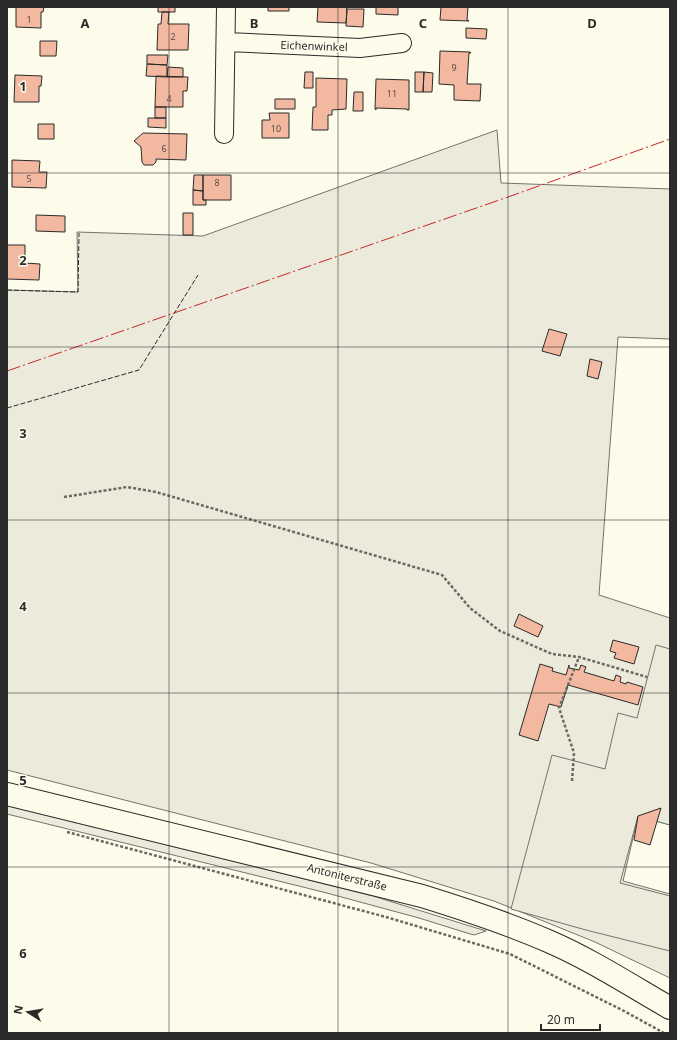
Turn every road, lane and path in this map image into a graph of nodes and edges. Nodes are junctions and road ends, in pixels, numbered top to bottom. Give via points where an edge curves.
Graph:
1 (226, 7) edge
2 (226, 42) junction
3 (402, 43) dead end
4 (224, 134) dead end
5 (64, 496) dead end
6 (579, 657) junction
7 (647, 676) dead end
8 (572, 781) dead end
9 (7, 794) edge
10 (60, 830) dead end
11 (670, 1008) edge
12 (664, 1033) edge

1 - 2 street
2 - 3 street, Eichenwinkel via 360,48
2 - 4 street
5 - 6 path via 127,487 156,492 442,575 470,608 500,631 552,654
6 - 7 path
6 - 8 path via 559,708 574,753
9 - 11 street, Antoniterstraße via 422,896 457,907 548,941
10 - 12 path via 386,917 510,954

